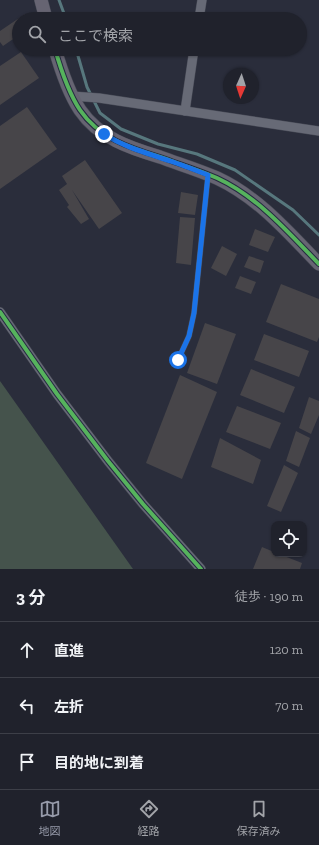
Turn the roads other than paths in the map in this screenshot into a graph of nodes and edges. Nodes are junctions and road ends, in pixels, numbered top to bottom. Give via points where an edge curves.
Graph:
1 (41, 0) edge
2 (202, 0) edge
3 (44, 12) edge
4 (200, 12) edge
5 (57, 56) edge
6 (193, 56) edge
7 (72, 96) junction
8 (185, 111) junction
9 (319, 131) edge
10 (208, 175) junction
11 (319, 264) edge
12 (0, 312) edge
13 (178, 360) dead end
14 (201, 569) edge

1 - 3 street
2 - 4 street
5 - 7 street
6 - 8 street
7 - 8 street
7 - 10 street via 87,119 114,140
8 - 9 street
10 - 11 street via 236,189 265,210
10 - 13 lane via 194,313 189,336
12 - 14 street via 108,461

